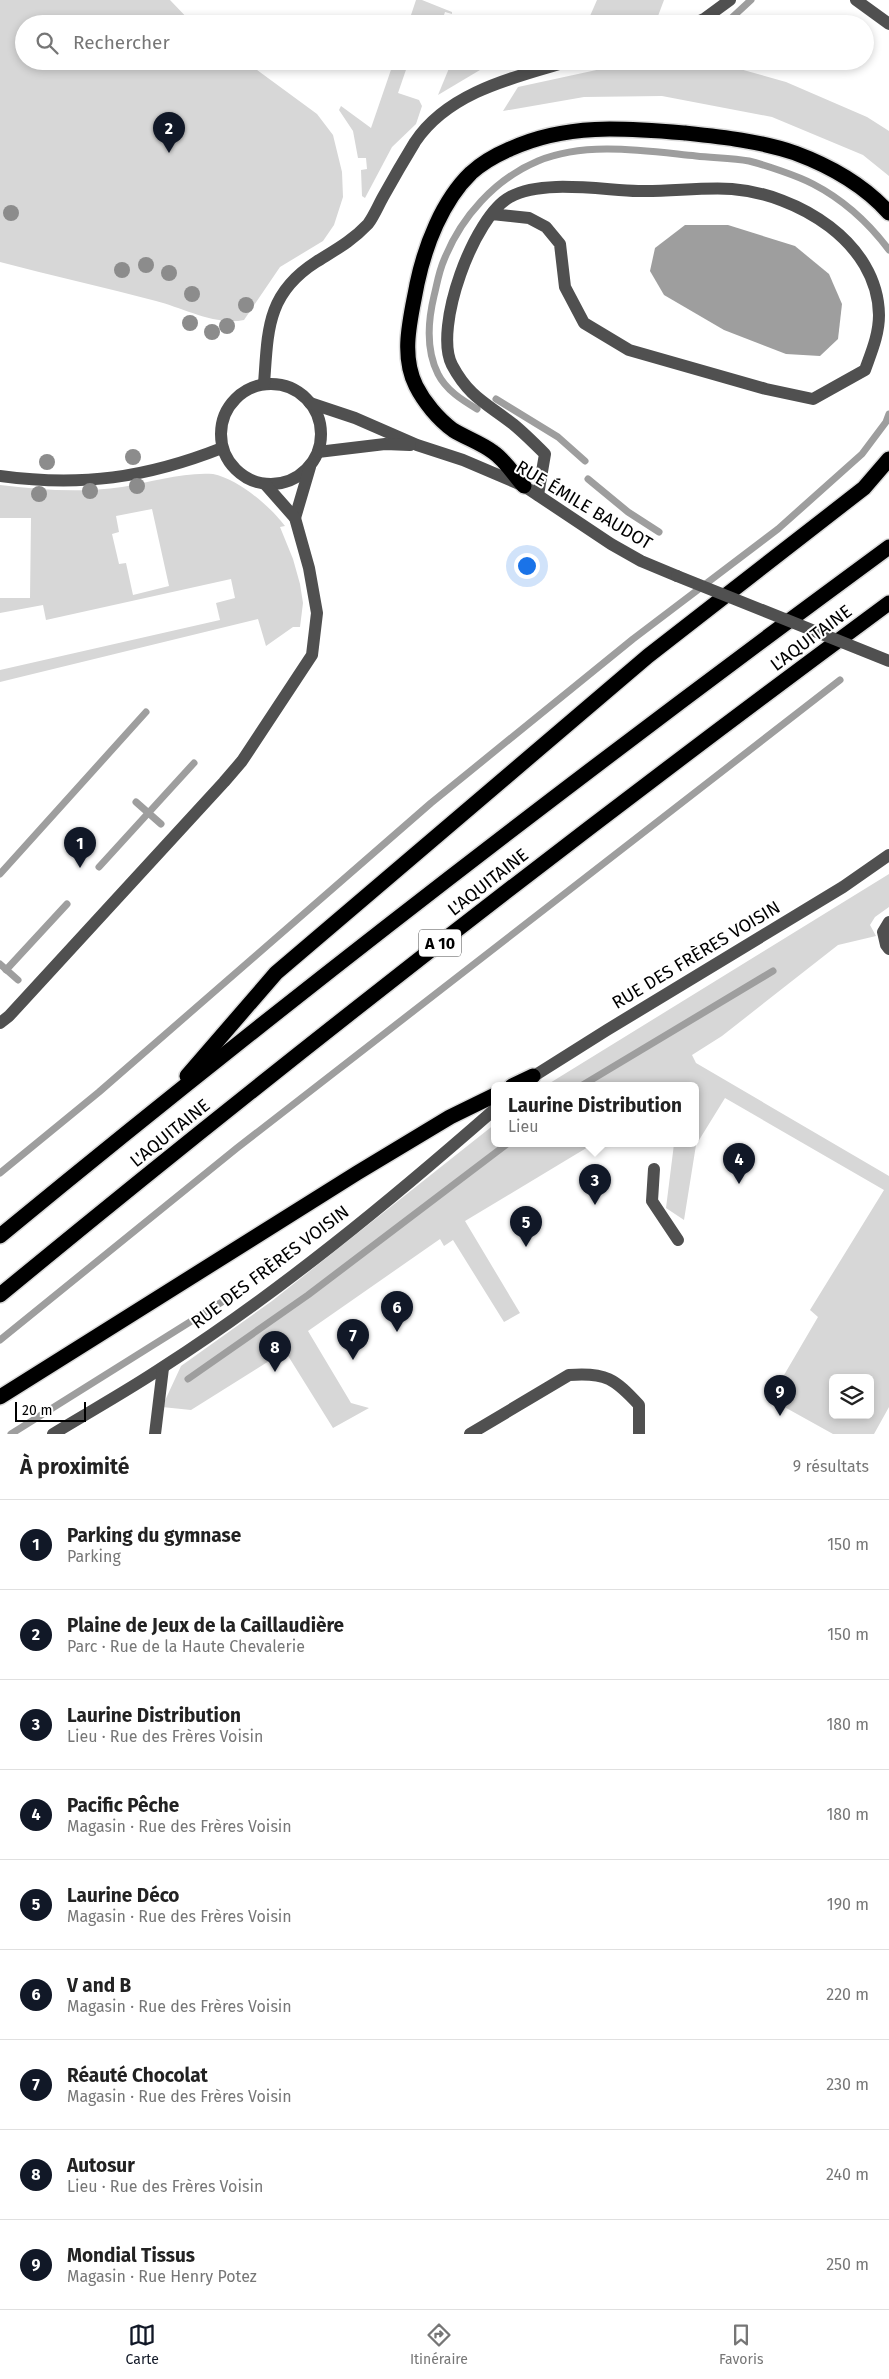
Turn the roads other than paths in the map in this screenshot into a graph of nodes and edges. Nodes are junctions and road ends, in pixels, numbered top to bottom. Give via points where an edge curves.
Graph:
1 (730, 0) edge
2 (856, 0) edge
3 (709, 15) edge
4 (889, 24) edge
5 (542, 70) edge
6 (889, 213) edge
7 (492, 214) junction
8 (264, 384) junction
9 (310, 403) junction
10 (417, 445) junction
11 (222, 448) junction
12 (318, 452) junction
13 (889, 460) edge
14 (310, 466) junction
15 (0, 476) edge
16 (265, 484) junction
17 (524, 486) junction
18 (538, 495) junction
19 (295, 518) junction
20 (889, 547) edge
21 (889, 603) edge
22 (889, 661) edge
23 (889, 855) edge
24 (886, 927) edge
25 (889, 949) edge
26 (0, 1023) edge
27 (533, 1076) junction
28 (520, 1082) edge
29 (526, 1082) edge
30 (491, 1097) edge
31 (163, 1104) junction
32 (491, 1112) edge
33 (654, 1169) dead end
34 (0, 1236) edge
35 (678, 1240) dead end
36 (0, 1295) edge
37 (163, 1368) junction
38 (0, 1397) edge
39 (53, 1434) edge
40 (154, 1434) edge
41 (470, 1434) edge
42 (639, 1434) edge

1 - 3 street
2 - 4 street
5 - 8 street via 482,89 457,103 426,128 370,221 344,246 302,272 279,298 268,328
6 - 17 highway via 865,191 826,166 772,146 722,136 623,128 556,132 493,157 471,173 452,196 423,257 408,329 408,359 415,385 428,406 452,429 495,453
7 - 7 street via 509,197 540,187 664,192 732,189 778,198 812,215 843,237 874,284 877,336 866,370 813,398 766,389 629,350 584,323 565,287 560,244 546,227 529,218
7 - 18 street via 458,275 447,328 451,363 470,394 514,425 545,454
8 - 9 street via 281,385 297,391
8 - 11 street via 247,389 224,414 220,431
9 - 10 street, RUE ÉMILE BAUDOT
9 - 12 street via 319,418
10 - 12 street, RUE ÉMILE BAUDOT via 385,444
10 - 17 street, RUE ÉMILE BAUDOT
11 - 15 street via 167,468 130,476 64,481
11 - 16 street via 228,462 238,472
12 - 14 street
13 - 31 highway via 864,488 648,656 276,973
14 - 16 street via 296,478 280,484
14 - 19 street
16 - 19 street
17 - 18 street, RUE ÉMILE BAUDOT
18 - 22 street, RUE ÉMILE BAUDOT, bridge via 641,561
19 - 26 street via 317,612 312,655 224,782
20 - 31 highway, L'AQUITAINE / A 10 via 470,863
21 - 36 highway, L'AQUITAINE / A 10 via 452,933
23 - 27 street, RUE DES FRÈRES VOISIN
24 - 25 street
27 - 28 highway
27 - 29 street, RUE DES FRÈRES VOISIN
30 - 38 highway via 450,1117 357,1173
31 - 34 highway, L'AQUITAINE / A 10
32 - 37 street, RUE DES FRÈRES VOISIN via 300,1270
33 - 35 street via 652,1201
37 - 39 street, RUE DES FRÈRES VOISIN
37 - 40 street
41 - 42 street via 569,1375 586,1374 620,1384 639,1405

